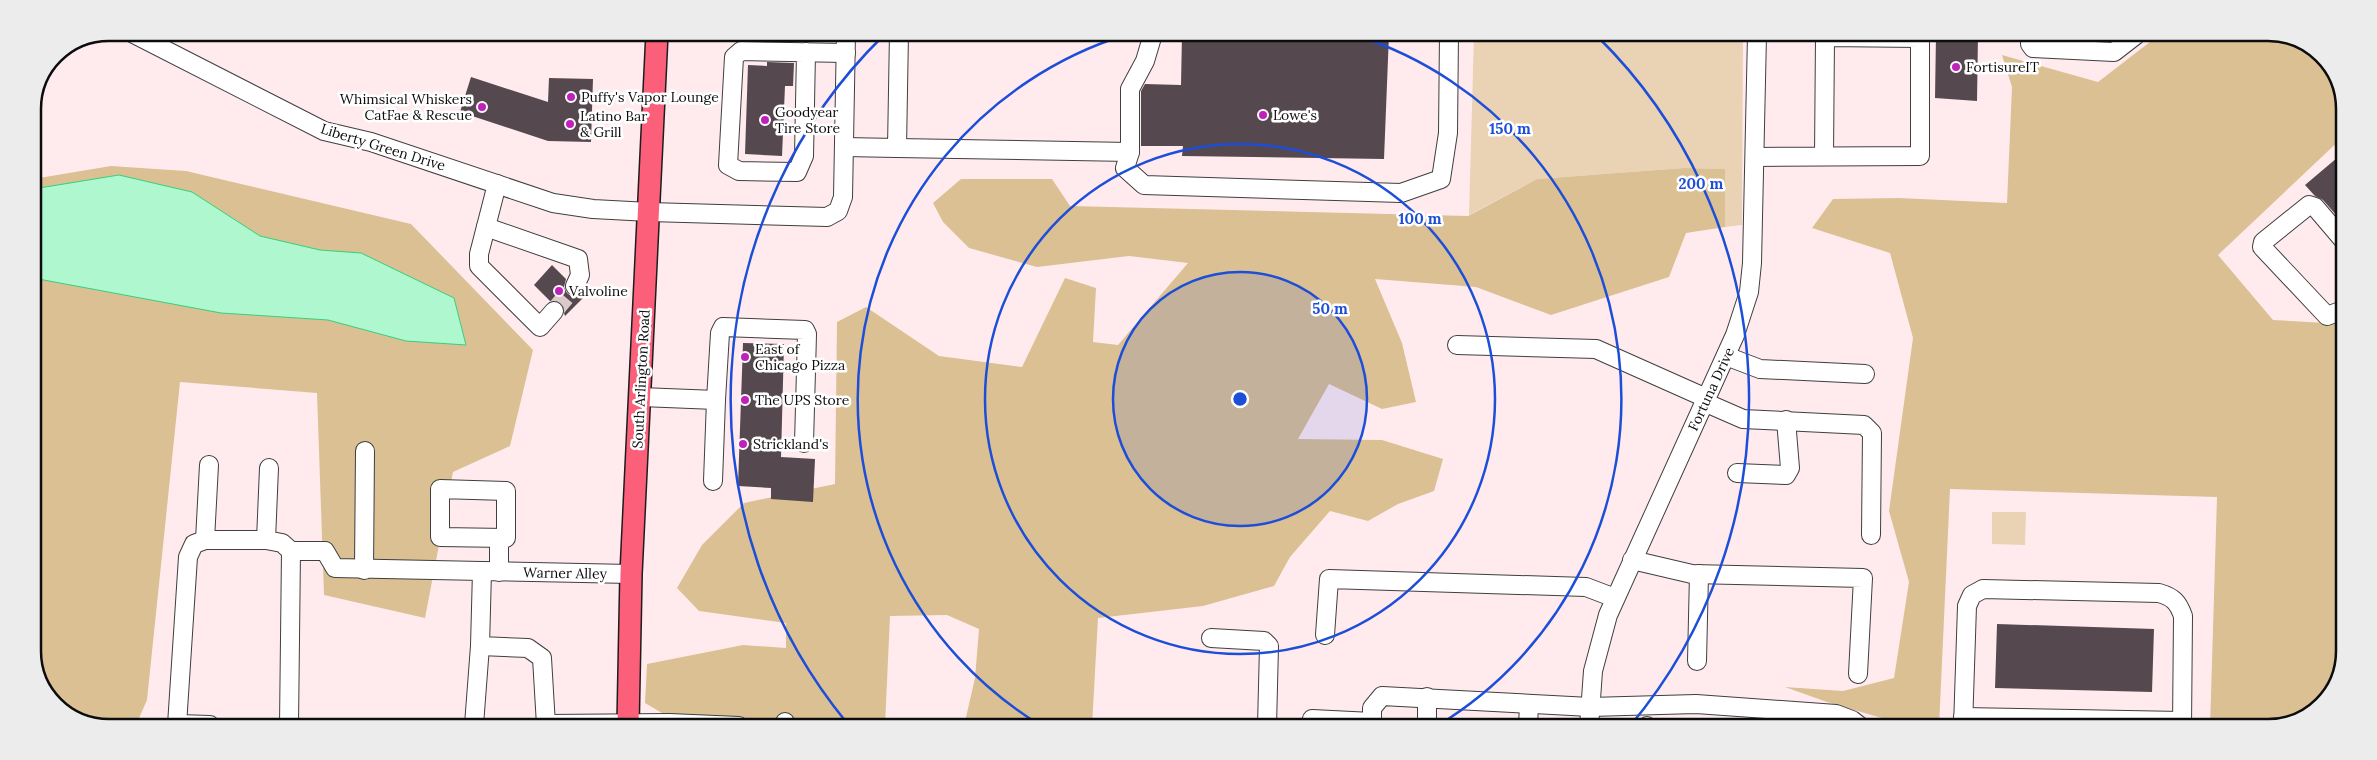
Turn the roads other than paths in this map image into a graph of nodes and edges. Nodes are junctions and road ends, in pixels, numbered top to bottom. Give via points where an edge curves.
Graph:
1 (149, 41) edge
2 (657, 41) edge
3 (846, 41) edge
4 (900, 41) edge
5 (1151, 41) edge
6 (1449, 41) edge
7 (1757, 41) edge
8 (1825, 41) edge
9 (1920, 41) edge
10 (2030, 41) edge
11 (2059, 41) edge
12 (2128, 41) edge
13 (2050, 49) junction
14 (806, 52) junction
15 (846, 53) junction
16 (844, 147) junction
17 (897, 148) junction
18 (1130, 152) junction
19 (1824, 156) junction
20 (1755, 157) junction
21 (497, 184) junction
22 (649, 212) junction
23 (486, 227) junction
24 (2336, 232) edge
25 (575, 286) tunnel mouth
26 (554, 310) tunnel mouth
27 (2336, 313) edge
28 (1457, 345) dead end
29 (1726, 356) junction
30 (1865, 374) dead end
31 (640, 397) junction
32 (716, 400) junction
33 (1705, 400) junction
34 (1786, 420) junction
35 (804, 443) dead end
36 (365, 451) dead end
37 (209, 465) dead end
38 (269, 468) dead end
39 (1737, 473) dead end
40 (713, 481) dead end
41 (1870, 535) dead end
42 (500, 538) junction
43 (205, 540) junction
44 (266, 540) junction
45 (291, 551) junction
46 (1632, 560) junction
47 (364, 570) junction
48 (491, 571) junction
49 (631, 574) junction
50 (1699, 574) junction
51 (1615, 598) junction
52 (1326, 635) dead end
53 (1211, 638) dead end
54 (480, 646) junction
55 (1697, 662) dead end
56 (1858, 674) dead end
57 (1427, 697) junction
58 (1529, 704) junction
59 (1590, 707) junction
60 (1777, 718) edge
61 (178, 719) edge
62 (289, 719) edge
63 (474, 719) edge
64 (546, 719) edge
65 (628, 719) edge
66 (1267, 719) edge
67 (1372, 719) edge
68 (1427, 719) edge
69 (1528, 719) edge
70 (1589, 719) edge
71 (1849, 719) edge
72 (1963, 719) edge
73 (2182, 719) edge

1 - 21 street, Liberty Green Drive via 324,131 371,142
2 - 22 main road, South Arlington Road
3 - 15 street
4 - 17 street
5 - 18 street via 1145,61 1130,89
6 - 18 street via 1447,142 1441,179 1428,185 1401,193 1144,185 1125,168
7 - 20 street, Fortuna Drive
8 - 19 street
9 - 19 street via 1920,156
10 - 13 street via 2030,47
11 - 13 street
12 - 13 street via 2114,52
14 - 14 street via 741,51 734,57 728,165 739,171 797,172 804,156
14 - 15 street
15 - 16 street
16 - 17 street
16 - 22 street, Liberty Green Drive via 843,196 834,215
17 - 18 street
19 - 20 street
20 - 29 street, Fortuna Drive via 1754,244 1749,292
21 - 22 street, Liberty Green Drive via 553,203
21 - 23 street
22 - 31 main road, South Arlington Road
23 - 25 street via 578,259 580,275
23 - 26 street via 479,266 540,327
24 - 27 street via 2315,207 2309,205 2263,242 2262,247 2327,316
28 - 33 street via 1596,349
29 - 30 street via 1760,369
29 - 33 street, Fortuna Drive
31 - 32 street
31 - 49 main road, South Arlington Road
32 - 35 street via 723,327 805,330
32 - 40 street
33 - 34 street via 1743,418
33 - 46 street, Fortuna Drive
34 - 39 street via 1790,468 1786,474
34 - 41 street via 1864,425 1872,433
36 - 47 street
37 - 43 street
38 - 44 street
42 - 42 street via 506,538 506,491 440,489 440,537
42 - 48 street
43 - 44 street
43 - 61 street via 194,544 188,557
44 - 45 street via 282,543
45 - 47 street, Warner Alley via 325,552 335,568
45 - 62 street
46 - 50 street
46 - 51 street, Fortuna Drive
47 - 48 street, Warner Alley
48 - 49 street, Warner Alley
48 - 54 street
49 - 65 main road, South Arlington Road
50 - 55 street
50 - 56 street via 1863,578
51 - 52 street via 1586,587 1329,579
51 - 59 street, Fortuna Drive via 1600,636
53 - 66 street via 1264,641 1269,646
54 - 63 street
54 - 64 street via 528,648 542,658
57 - 58 street
57 - 67 street via 1382,696 1372,708
57 - 68 street
58 - 59 street
58 - 69 street
59 - 60 street via 1696,704
59 - 70 street, Fortuna Drive
60 - 71 street via 1836,714
72 - 73 street via 1967,606 1972,595 1983,589 2159,593 2171,597 2183,616

